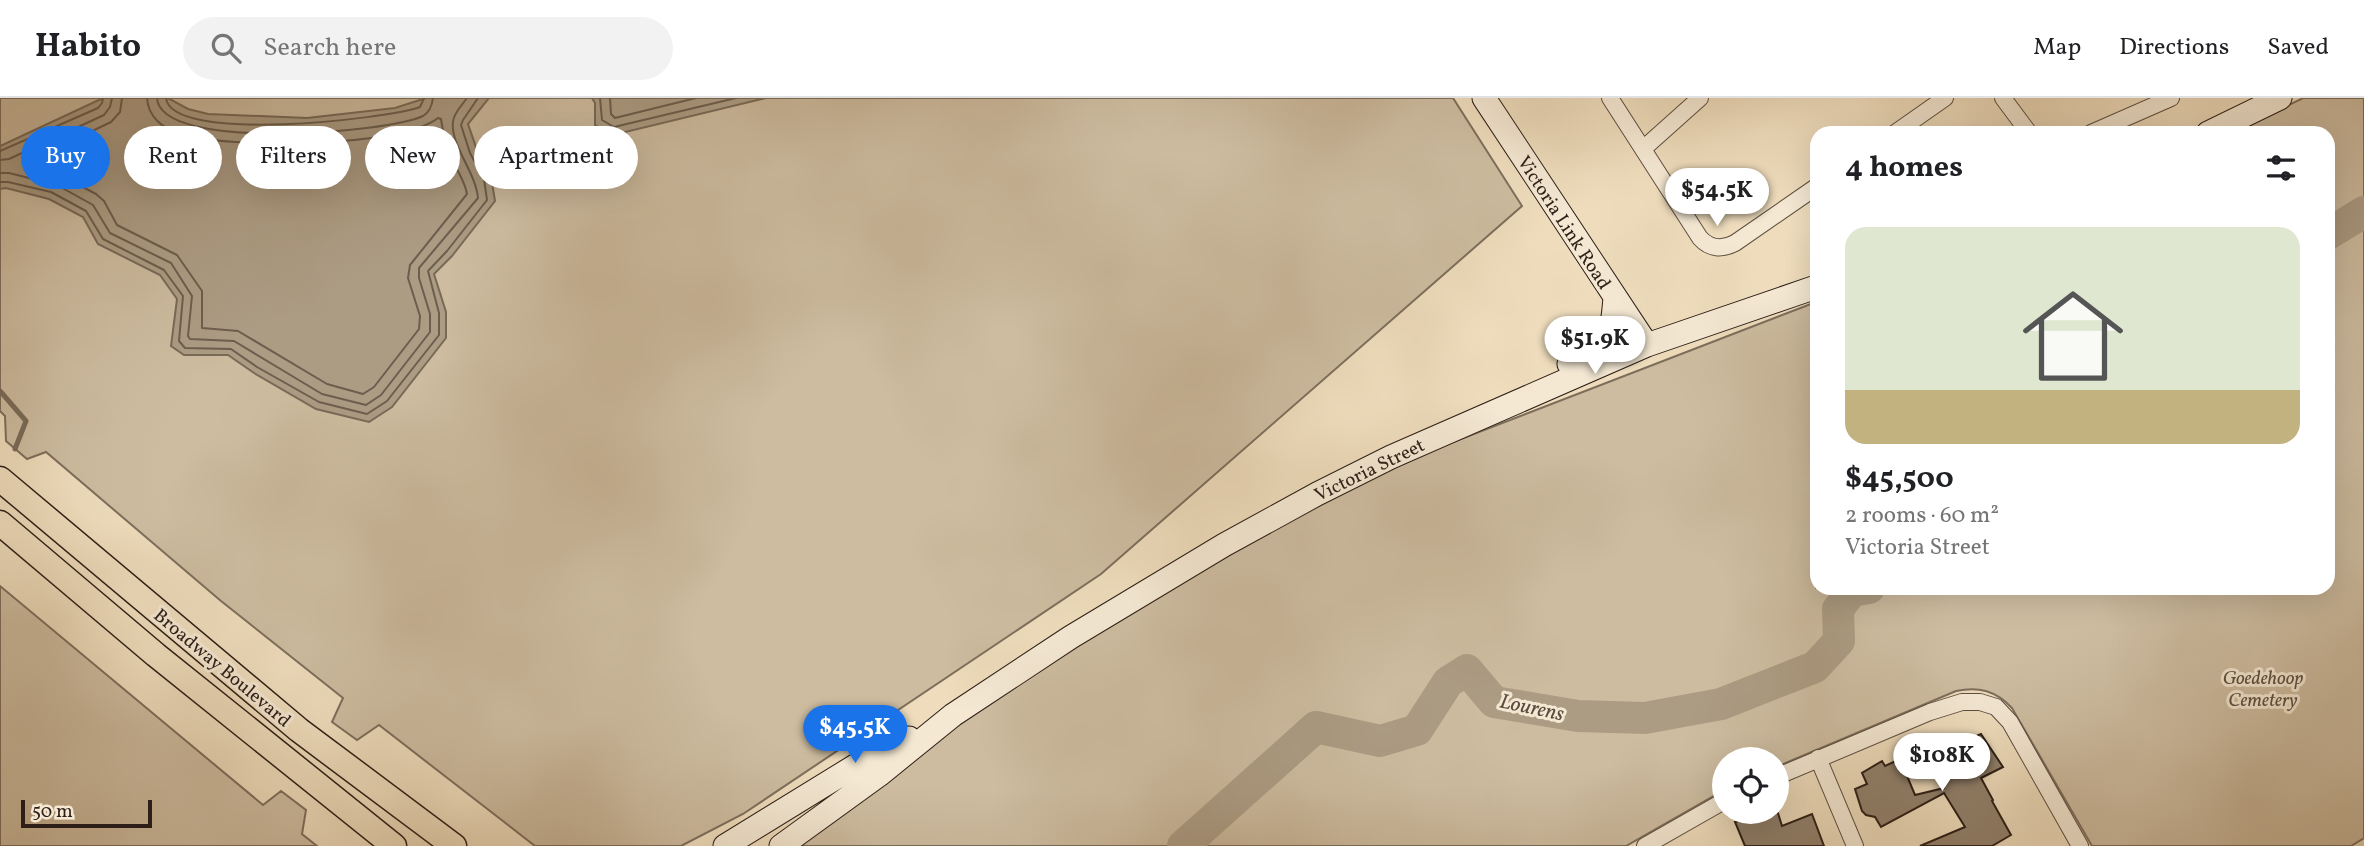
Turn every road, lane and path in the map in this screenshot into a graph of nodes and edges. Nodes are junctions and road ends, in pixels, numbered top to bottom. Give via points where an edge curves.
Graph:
1 (1484, 98) edge
2 (1610, 98) edge
3 (1700, 98) edge
4 (1945, 98) edge
5 (2003, 98) edge
6 (2171, 98) edge
7 (2280, 98) edge
8 (1905, 126) edge
9 (2024, 126) edge
10 (2107, 126) edge
11 (2222, 126) edge
12 (1643, 149) junction
13 (1810, 191) edge
14 (1810, 289) edge
15 (1615, 297) junction
16 (1647, 345) junction
17 (1500, 409) junction
18 (0, 479) edge
19 (0, 523) edge
20 (953, 715) junction
21 (1818, 758) junction
22 (1789, 771) edge
23 (1712, 808) edge
24 (394, 846) edge
25 (454, 846) edge
26 (725, 846) edge
27 (781, 846) edge
28 (1646, 846) edge
29 (1855, 846) edge
30 (2080, 846) edge

1 - 15 main road, Victoria Link Road
2 - 12 street
3 - 12 street
4 - 8 street
5 - 9 street
6 - 10 street
7 - 11 main road
12 - 13 street via 1700,238 1716,247 1735,243
14 - 16 main road, Victoria Street
15 - 16 main road, Victoria Link Road
15 - 17 main road via 1613,325 1599,348 1547,373
16 - 17 main road, Victoria Street
17 - 20 main road, Victoria Street via 1344,479 1235,539 1071,637
18 - 25 main road, Broadway Boulevard via 299,730
19 - 24 main road, Broadway Boulevard
20 - 26 main road, Victoria Street via 860,763
20 - 27 main road, Victoria Street
21 - 22 street
21 - 29 street
21 - 30 street via 1962,702 1996,707 2010,722
23 - 28 street

